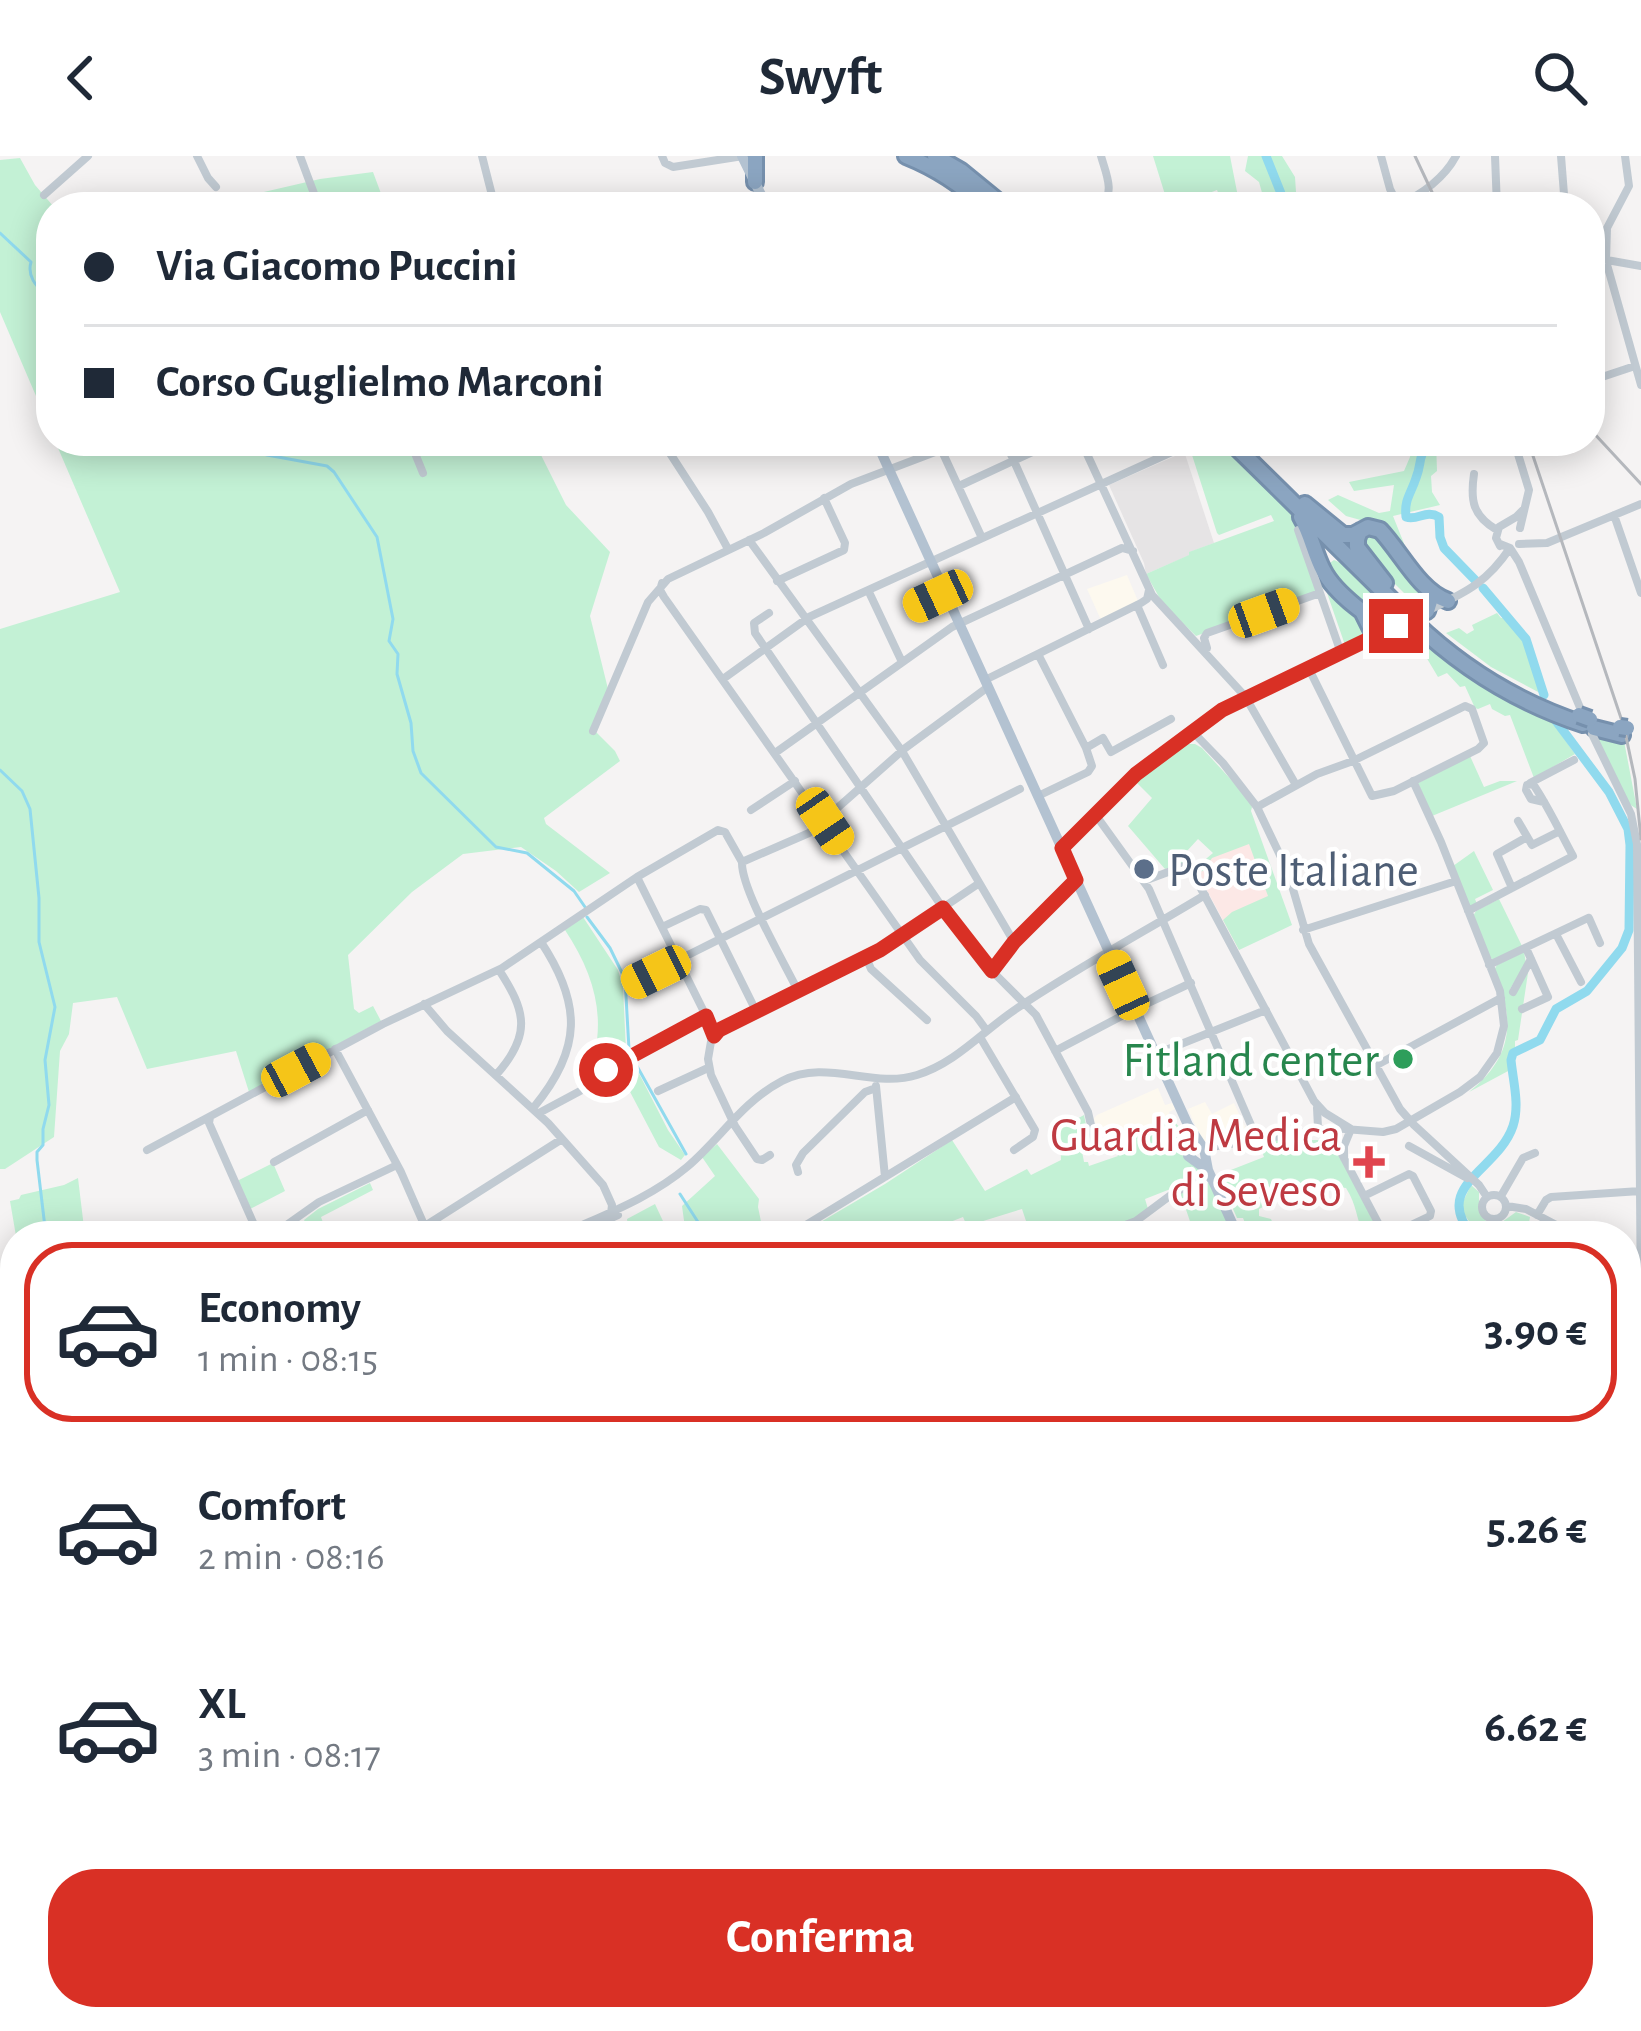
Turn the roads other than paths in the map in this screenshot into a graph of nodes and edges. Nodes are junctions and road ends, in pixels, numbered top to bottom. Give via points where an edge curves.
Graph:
1 (88, 156) edge
2 (197, 156) edge
3 (299, 156) edge
4 (482, 156) edge
5 (662, 156) edge
6 (742, 156) edge
7 (755, 156) edge
8 (934, 156) edge
9 (949, 156) edge
10 (1382, 156) edge
11 (1456, 156) edge
12 (1493, 156) edge
13 (1561, 156) edge
14 (1625, 156) edge
15 (906, 157) edge
16 (1103, 157) edge
17 (755, 182) junction
18 (216, 187) dead end
19 (982, 187) junction
20 (46, 192) edge
21 (313, 192) edge
22 (491, 192) edge
23 (760, 192) edge
24 (969, 192) edge
25 (988, 192) edge
26 (1108, 192) edge
27 (1392, 192) edge
28 (1416, 192) edge
29 (1497, 192) edge
30 (1564, 192) edge
31 (1606, 261) junction
32 (1641, 266) edge
33 (1636, 348) edge
34 (1635, 366) junction
35 (1605, 376) edge
36 (1641, 384) edge
37 (416, 456) edge
38 (672, 456) edge
39 (883, 456) edge
40 (923, 456) edge
41 (944, 456) edge
42 (1011, 456) edge
43 (1024, 456) edge
44 (1088, 456) edge
45 (1163, 456) edge
46 (1245, 456) edge
47 (1256, 456) edge
48 (1519, 456) edge
49 (1013, 461) junction
50 (889, 469) junction
51 (422, 473) dead end
52 (1474, 474) dead end
53 (1101, 483) junction
54 (958, 486) junction
55 (824, 498) junction
56 (1288, 498) junction
57 (1305, 504) junction
58 (1641, 504) edge
59 (1524, 509) junction
60 (1038, 513) junction
61 (1614, 515) junction
62 (1510, 522) junction
63 (1298, 530) dead end
64 (1497, 530) junction
65 (1521, 530) junction
66 (1360, 531) junction
67 (982, 538) junction
68 (749, 541) junction
69 (1534, 544) junction
70 (1512, 545) junction
71 (728, 549) junction
72 (1132, 551) junction
73 (931, 561) junction
74 (1519, 563) junction
75 (1497, 567) junction
76 (1325, 574) junction
77 (1066, 575) junction
78 (777, 581) junction
79 (662, 584) junction
80 (1382, 586) junction
81 (1149, 589) junction
82 (868, 590) junction
83 (945, 593) junction
84 (1320, 593) junction
85 (1641, 593) edge
86 (1141, 603) junction
87 (1158, 603) junction
88 (914, 606) dead end
89 (1426, 608) junction
90 (770, 613) dead end
91 (805, 619) junction
92 (960, 623) junction
93 (1089, 629) junction
94 (1375, 633) junction
95 (765, 648) junction
96 (1208, 652) junction
97 (1341, 653) junction
98 (1038, 654) junction
99 (902, 662) junction
100 (1163, 665) dead end
101 (1309, 669) junction
102 (722, 679) junction
103 (987, 684) junction
104 (860, 693) junction
105 (1241, 698) junction
106 (1171, 719) dead end
107 (1587, 722) junction
108 (816, 724) junction
109 (593, 731) dead end
110 (1193, 732) junction
111 (1630, 733) edge
112 (1086, 748) junction
113 (902, 751) junction
114 (775, 753) junction
115 (1574, 760) dead end
116 (1354, 761) junction
117 (795, 781) junction
118 (1413, 781) junction
119 (1296, 785) junction
120 (860, 788) junction
121 (1030, 789) junction
122 (1257, 807) junction
123 (751, 810) dead end
124 (1630, 810) junction
125 (1097, 812) junction
126 (1641, 814) edge
127 (825, 821) junction
128 (1518, 821) dead end
129 (946, 826) junction
130 (1560, 831) junction
131 (1527, 837) junction
132 (902, 848) junction
133 (1062, 848) junction
134 (742, 862) junction
135 (858, 870) junction
136 (637, 877) junction
137 (1076, 880) junction
138 (1144, 880) junction
139 (1456, 881) junction
140 (978, 884) junction
141 (1512, 888) junction
142 (1205, 895) junction
143 (943, 908) junction
144 (1468, 911) junction
145 (762, 917) junction
146 (1164, 920) junction
147 (662, 927) junction
148 (1303, 929) junction
149 (1556, 934) junction
150 (904, 936) junction
151 (721, 939) junction
152 (541, 942) junction
153 (1014, 942) junction
154 (1600, 943) dead end
155 (1526, 948) junction
156 (880, 950) junction
157 (915, 952) junction
158 (1108, 953) junction
159 (866, 957) junction
160 (1531, 959) junction
161 (679, 960) junction
162 (1490, 965) junction
163 (499, 970) junction
164 (992, 971) junction
165 (1581, 982) dead end
166 (632, 983) dead end
167 (1191, 983) junction
168 (798, 991) junction
169 (1513, 992) dead end
170 (1502, 998) junction
171 (424, 1004) junction
172 (1024, 1004) junction
173 (1135, 1009) junction
174 (1522, 1009) dead end
175 (1265, 1010) junction
176 (756, 1011) junction
177 (706, 1016) junction
178 (927, 1020) dead end
179 (1211, 1031) junction
180 (714, 1034) junction
181 (983, 1034) junction
182 (335, 1049) junction
183 (1054, 1051) junction
184 (1155, 1054) junction
185 (1375, 1066) junction
186 (708, 1067) junction
187 (496, 1075) junction
188 (876, 1083) junction
189 (658, 1091) dead end
190 (1016, 1097) junction
191 (1314, 1101) junction
192 (1400, 1108) junction
193 (1429, 1109) junction
194 (368, 1110) junction
195 (537, 1110) junction
196 (211, 1116) junction
197 (731, 1119) junction
198 (1409, 1120) junction
199 (1317, 1127) junction
200 (1352, 1129) junction
201 (1396, 1129) junction
202 (1383, 1132) junction
203 (562, 1139) junction
204 (1257, 1139) junction
205 (1431, 1141) junction
206 (1095, 1143) dead end
207 (1409, 1146) dead end
208 (147, 1150) dead end
209 (1014, 1150) dead end
210 (1200, 1151) junction
211 (1534, 1154) dead end
212 (770, 1155) dead end
213 (1344, 1157) junction
214 (1450, 1158) junction
215 (274, 1162) dead end
216 (1440, 1163) junction
217 (397, 1165) junction
218 (798, 1172) dead end
219 (1209, 1174) junction
220 (885, 1177) junction
221 (1470, 1178) junction
222 (663, 1185) junction
223 (1640, 1191) edge
224 (1364, 1196) junction
225 (1501, 1196) junction
226 (1486, 1197) junction
227 (647, 1201) junction
228 (1506, 1206) junction
229 (610, 1209) junction
230 (1538, 1215) junction
231 (252, 1221) edge
232 (293, 1221) edge
233 (422, 1221) edge
234 (442, 1221) edge
235 (591, 1221) edge
236 (591, 1221) edge
237 (603, 1221) edge
238 (813, 1221) edge
239 (1136, 1221) edge
240 (1231, 1221) edge
241 (1376, 1221) edge
242 (1419, 1221) edge
243 (1549, 1221) edge

1 - 20 street
2 - 18 street
3 - 21 street
4 - 22 street
5 - 6 street via 673,167
6 - 17 main road
7 - 17 highway
8 - 19 highway
9 - 19 highway
10 - 27 street
11 - 28 street
12 - 29 street
13 - 30 street
14 - 31 street via 1629,186 1607,228
15 - 24 highway
16 - 26 street
17 - 23 main road
19 - 25 highway
31 - 32 street
31 - 33 street
33 - 34 street
34 - 35 street
34 - 36 street
37 - 51 street
38 - 71 street
39 - 50 main road
40 - 50 street
41 - 54 street
42 - 49 street
43 - 49 street
44 - 53 street
45 - 53 street
46 - 56 highway
47 - 57 highway
48 - 59 street via 1528,481
49 - 54 street
49 - 60 street
50 - 55 street
50 - 73 main road
52 - 64 street via 1475,512
53 - 60 street
53 - 72 street
54 - 67 street
55 - 68 street
55 - 78 street via 844,550
56 - 76 highway
56 - 80 highway
57 - 66 highway via 1343,535
57 - 80 highway
58 - 61 street
59 - 62 street
59 - 65 street
60 - 67 street
60 - 77 street
61 - 69 street
61 - 85 street
62 - 64 street
62 - 65 street
63 - 84 street
64 - 70 street via 1496,538
65 - 69 street
65 - 70 street
66 - 80 highway via 1359,550
66 - 89 highway via 1382,532
67 - 73 street
68 - 71 street
68 - 78 street
69 - 70 street
70 - 74 street
70 - 75 street
71 - 79 street
72 - 77 street via 1122,548
72 - 81 street
73 - 82 street
73 - 83 main road
74 - 75 street
74 - 107 street
75 - 89 street via 1480,584
76 - 80 highway via 1326,561 1339,558
76 - 94 highway
77 - 92 street
77 - 93 street
78 - 91 street
79 - 102 street
79 - 109 street
80 - 89 highway
81 - 86 street
81 - 87 street
82 - 91 street
82 - 99 street
83 - 88 street
83 - 92 main road
84 - 96 street via 1207,633
84 - 97 street
86 - 87 street
86 - 93 street
86 - 100 street
87 - 96 street
89 - 94 highway
89 - 107 highway via 1472,670
90 - 95 street via 752,626
91 - 95 street
91 - 104 street
92 - 99 street
92 - 103 main road
93 - 98 street
94 - 97 street
95 - 102 street
95 - 108 street
96 - 105 street
97 - 101 street
98 - 103 street
98 - 112 street
99 - 104 street
101 - 105 street
101 - 116 street
102 - 114 street
103 - 113 street
103 - 121 main road
104 - 108 street
104 - 113 street
105 - 110 street
105 - 119 street
106 - 112 street via 1111,752 1103,738
107 - 111 highway
107 - 124 street
108 - 114 street
108 - 120 street
110 - 122 street
110 - 125 street
112 - 121 street via 1088,772
113 - 120 street
113 - 129 street
114 - 117 street
115 - 130 street via 1529,784
116 - 118 street via 1372,796
116 - 118 street via 1472,709 1483,745
116 - 119 street
117 - 123 street
117 - 127 street
118 - 139 street
119 - 122 street
120 - 127 street
120 - 132 street
121 - 129 street
121 - 133 main road
122 - 148 street via 1288,872
124 - 126 street
124 - 223 street via 1637,844
125 - 133 street
125 - 138 street
127 - 134 street
127 - 135 street
128 - 131 street
129 - 132 street
129 - 140 street
130 - 131 street via 1533,845
130 - 141 street via 1573,856
131 - 141 street via 1497,854
132 - 135 street
132 - 143 street
133 - 137 main road
134 - 136 street via 722,830
134 - 145 street
135 - 145 street
135 - 150 street
136 - 147 street
136 - 152 street
137 - 153 street
137 - 158 main road
138 - 142 street via 1187,865
138 - 146 street
139 - 144 street
139 - 148 street
140 - 143 street
140 - 153 street
141 - 144 street
142 - 146 street
142 - 175 street
143 - 150 street
143 - 164 street
144 - 162 street
145 - 151 street
145 - 168 street
146 - 158 street
146 - 167 street
147 - 151 street via 704,908
147 - 161 street
148 - 185 street
149 - 154 street via 1590,918
149 - 155 street
149 - 165 street
150 - 156 street
150 - 157 street
151 - 161 street
151 - 176 street
152 - 163 street
152 - 195 street via 565,986 571,1031
153 - 164 street
155 - 160 street
155 - 162 street
156 - 157 street
156 - 159 street
157 - 181 street via 980,1020
158 - 172 street
158 - 173 main road
159 - 168 street
159 - 178 street
160 - 169 street
160 - 174 street via 1548,997
161 - 166 street
161 - 177 street
162 - 170 street
163 - 171 street
163 - 187 street via 519,1003 521,1026
164 - 172 street
167 - 173 street
167 - 179 street
168 - 176 street
170 - 185 street
170 - 193 street via 1493,1060 1473,1083
171 - 182 street
171 - 187 street
172 - 181 street
172 - 183 street
173 - 183 street
173 - 184 main road
175 - 179 street
175 - 191 street
176 - 180 street
177 - 180 street
177 - 195 street
179 - 184 street
179 - 204 street
180 - 186 street
181 - 188 street via 929,1070
181 - 190 street
182 - 194 street
182 - 196 street
183 - 206 street via 1088,1112
184 - 210 main road
185 - 192 street
186 - 189 street
186 - 197 street
187 - 195 street
188 - 197 street via 799,1074
188 - 218 street via 803,1153
188 - 220 street
190 - 209 street via 1035,1134
190 - 220 street
191 - 199 street
191 - 200 street
192 - 198 street
192 - 201 street
193 - 198 street
193 - 205 street via 1421,1122
194 - 215 street
194 - 217 street
195 - 203 street
196 - 208 street
196 - 231 street
197 - 212 street via 759,1160
197 - 222 street
198 - 201 street
198 - 205 street
199 - 200 street
199 - 204 street
199 - 213 street
200 - 202 street
200 - 213 street
201 - 202 street
202 - 205 street via 1408,1130
203 - 229 street via 605,1191
203 - 234 street
204 - 210 street
205 - 214 street
207 - 216 street
210 - 219 main road
211 - 225 street via 1523,1158
213 - 224 street
214 - 216 street
214 - 221 street
216 - 221 street
217 - 232 street
217 - 233 street
219 - 239 street
219 - 240 main road
220 - 238 street
221 - 226 street
222 - 227 street
222 - 229 street
223 - 230 street via 1553,1196
224 - 241 street
224 - 242 street via 1413,1175 1431,1211
225 - 226 street
225 - 228 street
226 - 228 street via 1490,1219 1502,1217
227 - 229 street
227 - 237 street
228 - 230 street
229 - 235 street
229 - 236 street
230 - 243 street

